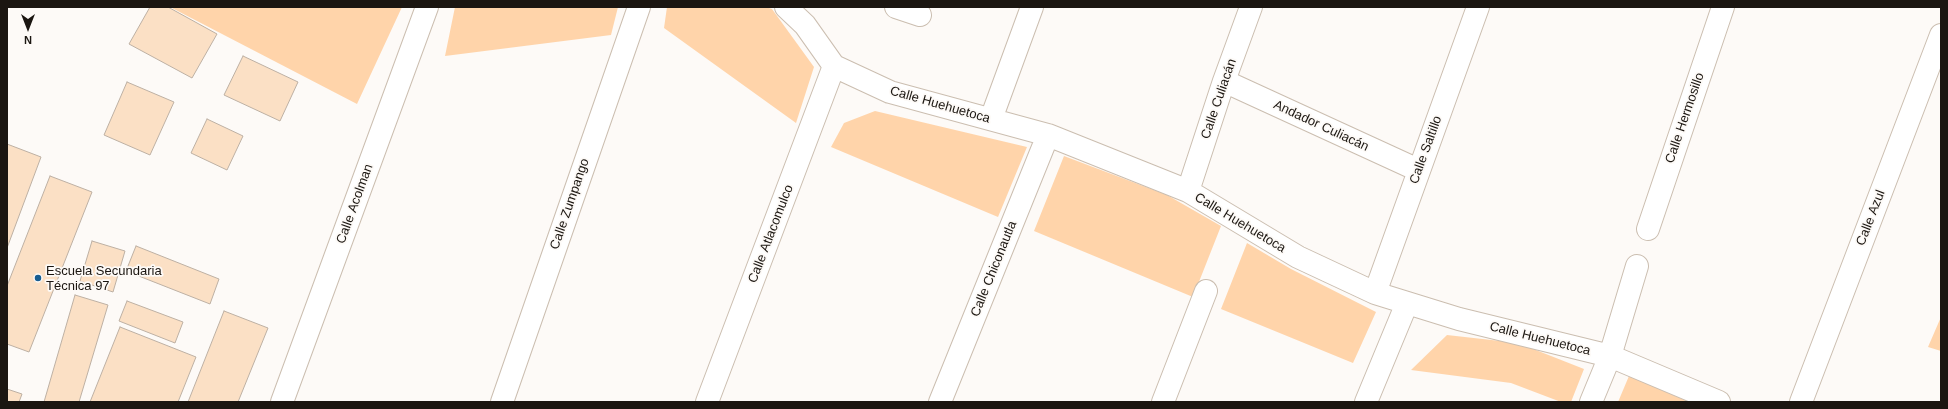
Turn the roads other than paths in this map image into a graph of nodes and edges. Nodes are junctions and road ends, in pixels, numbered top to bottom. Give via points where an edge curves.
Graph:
1 (428, 7) edge
2 (639, 7) edge
3 (786, 7) edge
4 (896, 7) edge
5 (1032, 7) edge
6 (1251, 7) edge
7 (1478, 7) edge
8 (1723, 7) edge
9 (920, 15) dead end
10 (1941, 35) edge
11 (834, 66) junction
12 (1224, 81) junction
13 (991, 119) junction
14 (1048, 135) junction
15 (1418, 170) junction
16 (1188, 191) junction
17 (1648, 229) dead end
18 (1637, 266) dead end
19 (1206, 291) dead end
20 (1375, 293) junction
21 (1407, 303) junction
22 (1610, 356) junction
23 (282, 402) edge
24 (502, 402) edge
25 (707, 402) edge
26 (940, 402) edge
27 (1163, 402) edge
28 (1366, 402) edge
29 (1591, 402) edge
30 (1719, 402) edge
31 (1801, 402) edge

1 - 23 street, Calle Acolman
2 - 24 street, Calle Zumpango
3 - 11 street, Calle Huehuetoca via 805,25
4 - 9 street
5 - 13 street
6 - 12 street, Calle Culiacán
7 - 15 street, Calle Saltillo
8 - 17 street, Calle Hermosillo
10 - 31 street, Calle Azul
11 - 13 street, Calle Huehuetoca via 890,92
11 - 25 street, Calle Atlacomulco
12 - 15 street, Andador Culiacán
12 - 16 street, Calle Culiacán
13 - 14 street, Calle Huehuetoca
14 - 16 street, Calle Huehuetoca
14 - 26 street, Calle Chiconautla
15 - 20 street, Calle Saltillo
16 - 20 street, Calle Huehuetoca via 1298,257
18 - 22 street
19 - 27 street
20 - 21 street, Calle Huehuetoca
21 - 22 street, Calle Huehuetoca via 1459,319
21 - 28 street
22 - 29 street
22 - 30 street, Calle Huehuetoca

